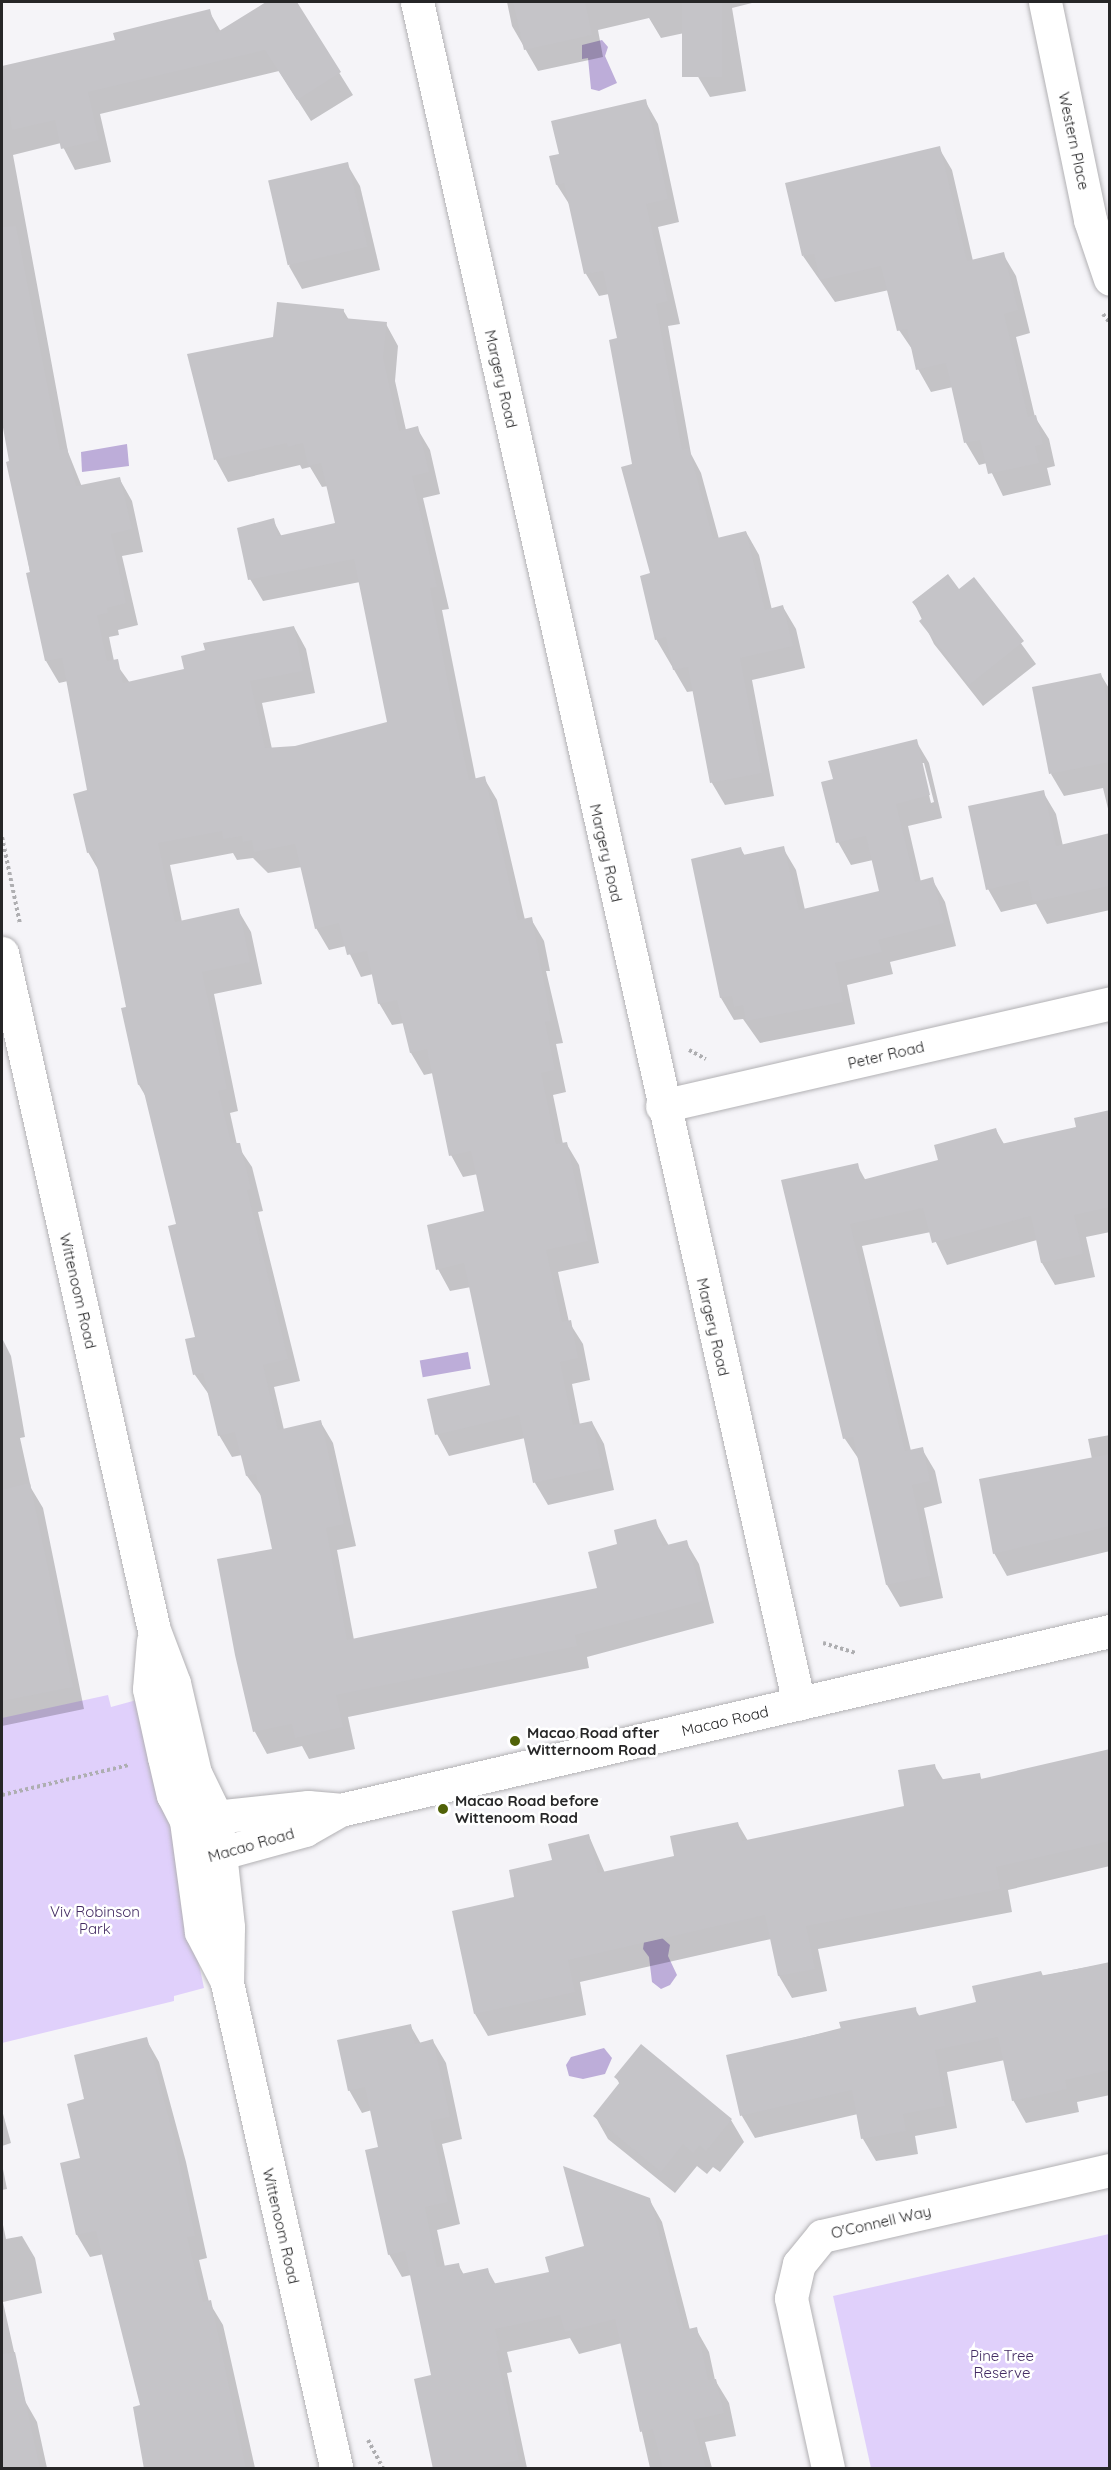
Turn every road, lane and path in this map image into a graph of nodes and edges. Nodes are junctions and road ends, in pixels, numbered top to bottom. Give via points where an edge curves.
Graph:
1 (417, 2) edge
2 (1045, 2) edge
3 (1110, 279) edge
4 (2, 953) edge
5 (1110, 1003) edge
6 (662, 1106) junction
7 (154, 1630) junction
8 (1110, 1631) edge
9 (799, 1704) junction
10 (164, 1757) junction
11 (2, 1794) edge
12 (340, 1810) junction
13 (201, 1818) junction
14 (207, 1858) junction
15 (1110, 2170) edge
16 (336, 2469) edge
17 (828, 2469) edge

1 - 6 street, Margery Road
2 - 3 street, Western Place via 1090,220
4 - 7 street, Wittenoom Road
5 - 6 street, Peter Road
6 - 9 street, Margery Road
7 - 10 street, Wittenoom Road via 150,1689
7 - 13 street, Wittenoom Road via 174,1683
8 - 9 street, Macao Road
9 - 12 street, Macao Road
10 - 11 path
10 - 13 street, Wittenoom Road via 173,1795
12 - 13 street, Macao Road via 308,1807
12 - 14 street, Macao Road via 305,1830
13 - 14 street, Wittenoom Road
14 - 16 street, Wittenoom Road via 228,1927 227,1983
15 - 17 street, O'Connell Way via 822,2236 799,2264 791,2298

